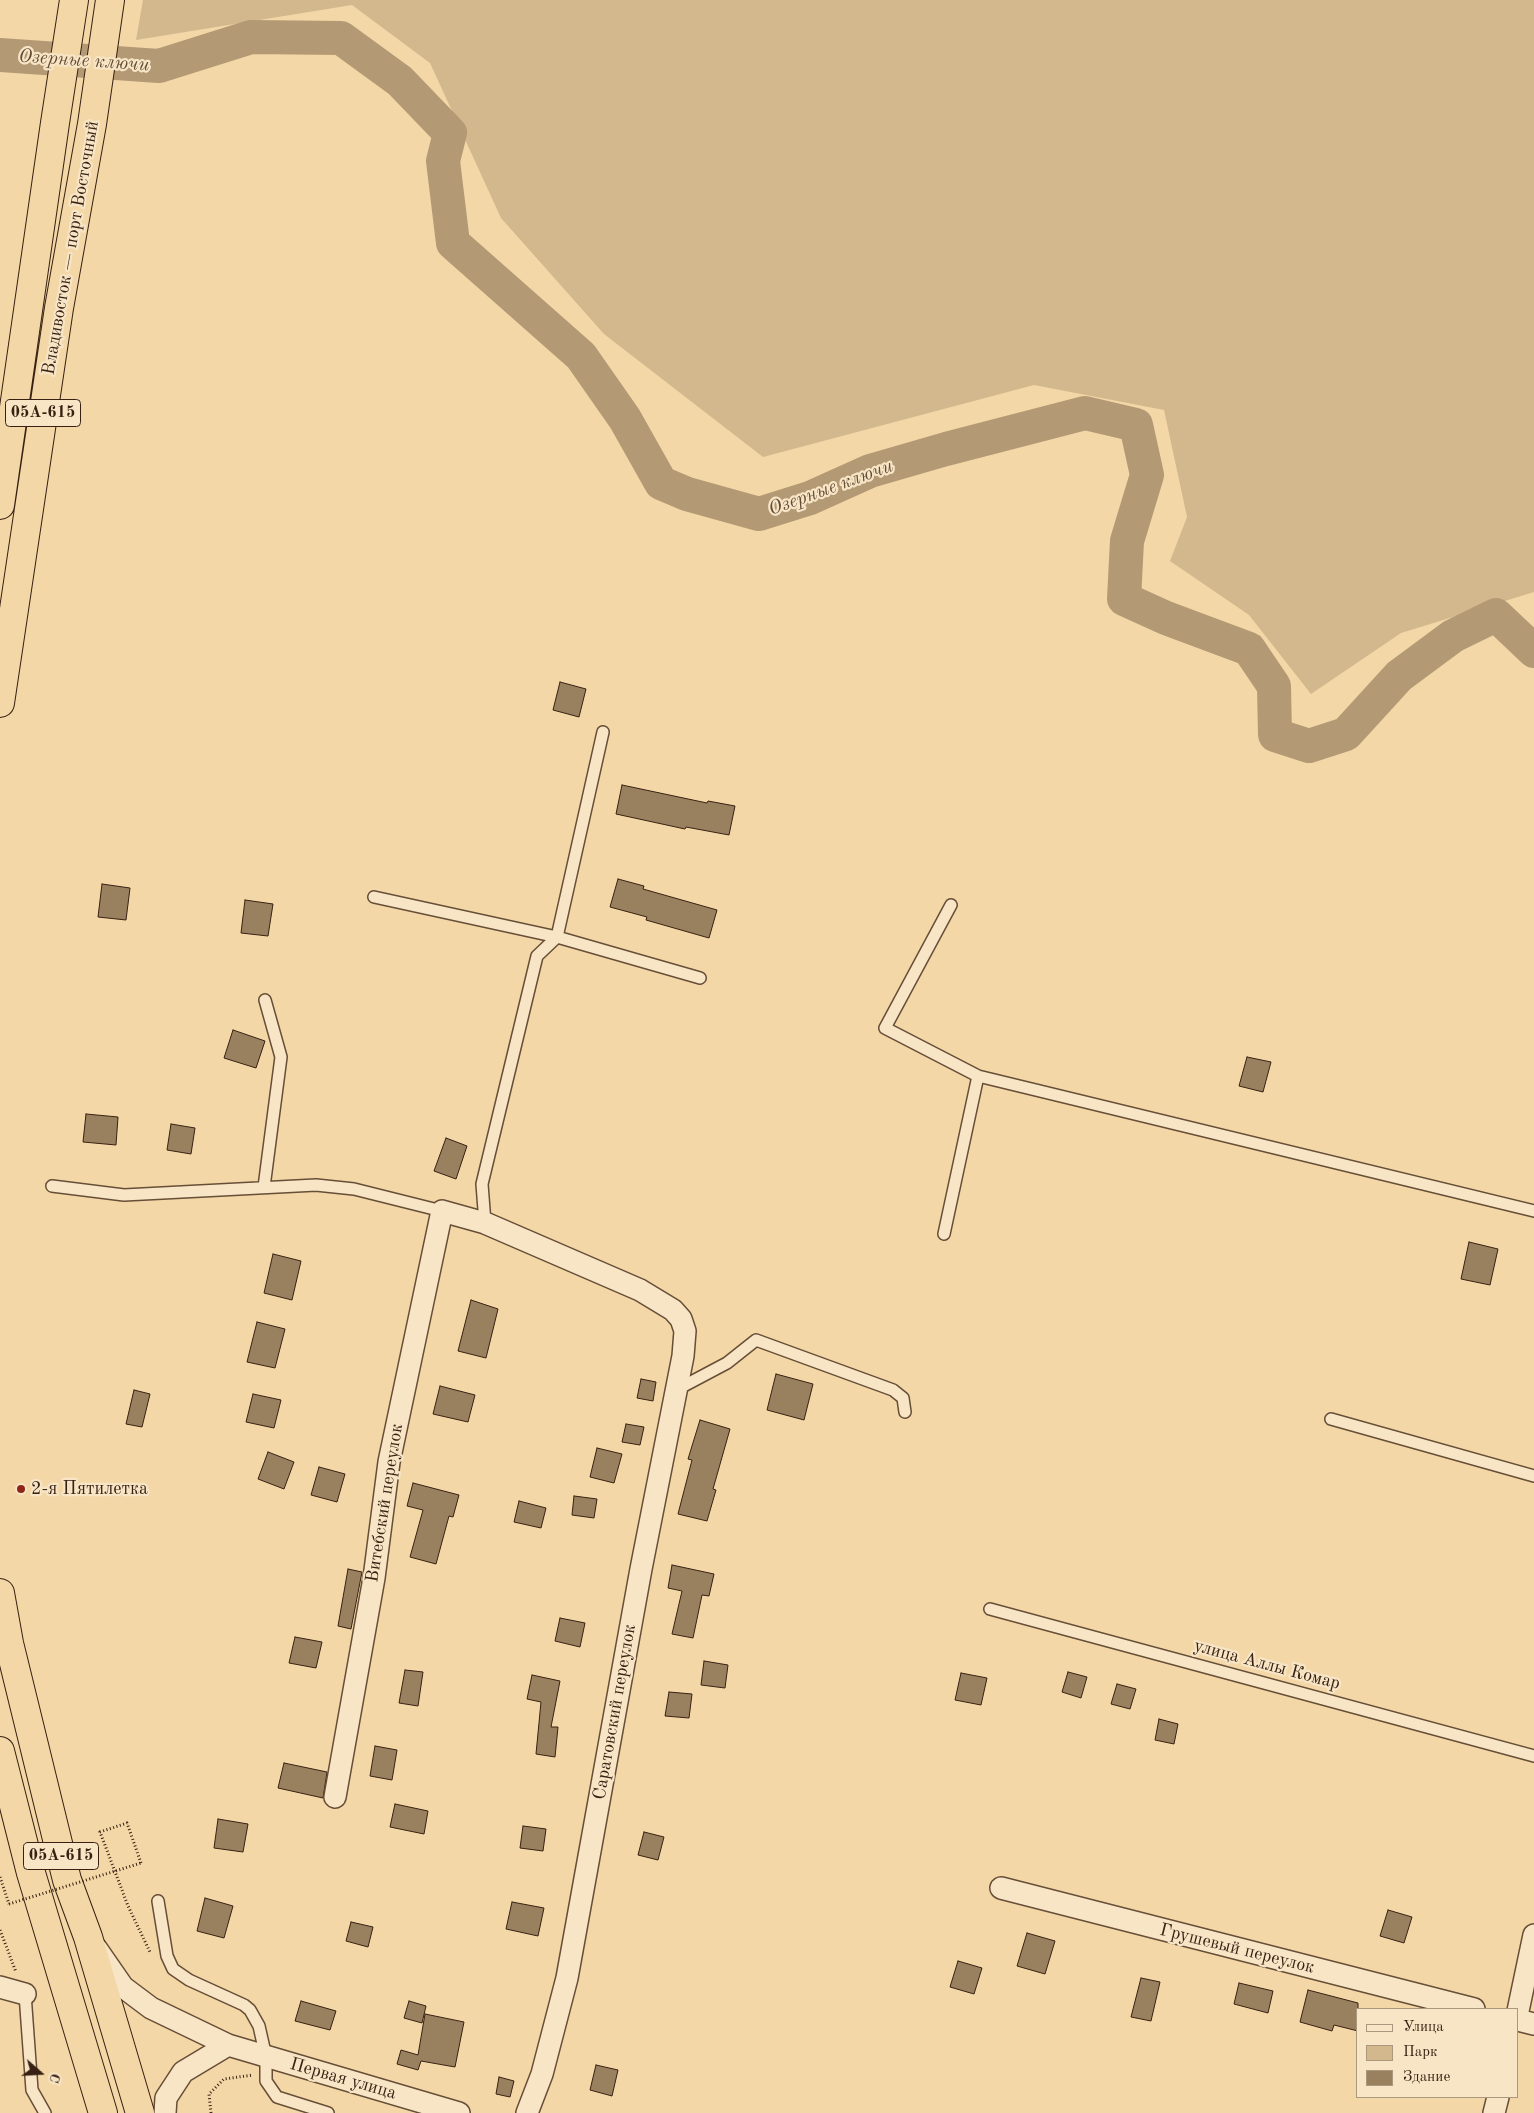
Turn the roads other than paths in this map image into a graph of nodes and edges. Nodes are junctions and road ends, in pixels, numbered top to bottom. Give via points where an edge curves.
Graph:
1 (110, 0) edge
2 (72, 13) edge
3 (0, 505) edge
4 (0, 703) edge
5 (602, 732) dead end
6 (374, 897) dead end
7 (951, 906) dead end
8 (557, 937) junction
9 (700, 978) dead end
10 (265, 1000) dead end
11 (978, 1076) junction
12 (52, 1186) dead end
13 (264, 1186) junction
14 (442, 1211) junction
15 (1534, 1211) edge
16 (485, 1223) junction
17 (944, 1234) dead end
18 (675, 1390) junction
19 (904, 1412) dead end
20 (1331, 1419) dead end
21 (1534, 1476) edge
22 (0, 1594) edge
23 (990, 1609) dead end
24 (0, 1750) edge
25 (1534, 1756) edge
26 (335, 1797) dead end
27 (1001, 1888) dead end
28 (158, 1901) dead end
29 (1534, 1935) edge
30 (88, 1938) junction
31 (0, 1987) edge
32 (25, 1994) joint
33 (1470, 2008) edge
34 (1519, 2008) edge
35 (1519, 2020) edge
36 (1534, 2024) edge
37 (228, 2045) junction
38 (266, 2057) junction
39 (1498, 2098) edge
40 (45, 2113) edge
41 (103, 2113) edge
42 (140, 2113) edge
43 (165, 2113) edge
44 (328, 2113) edge
45 (459, 2113) edge
46 (527, 2113) edge
47 (1494, 2113) edge

1 - 4 highway, Владивосток — порт Восточный / 05А-615 via 59,308
2 - 3 highway, Владивосток — порт Восточный / 05А-615
5 - 8 lane
6 - 8 lane
7 - 11 lane via 885,1028
8 - 9 lane
8 - 16 lane via 537,956 482,1184
10 - 13 lane via 282,1057
11 - 15 lane
11 - 17 lane
12 - 13 lane via 124,1194 218,1192
13 - 14 lane via 354,1189
14 - 16 street
14 - 26 street, Витебский переулок via 389,1462 374,1578
16 - 18 street, Саратовский переулок via 640,1290 674,1310 680,1318 685,1344
18 - 19 lane via 727,1363 756,1340 893,1390 903,1398
18 - 46 street, Саратовский переулок via 567,1978 542,2074
20 - 21 lane
22 - 30 highway, 05А-615 via 67,1880
23 - 25 lane, улица Аллы Комар
24 - 41 highway, 05А-615 via 31,1873
27 - 33 street, Грушевый переулок
28 - 38 lane via 167,1956 173,1969 250,2010 259,2026
29 - 34 street
30 - 37 street, Первая улица via 123,1987 151,2008
30 - 42 highway, 05А-615
31 - 32 street
32 - 40 lane via 32,2090
35 - 36 street
37 - 38 street, Первая улица
37 - 43 street via 183,2072 166,2098
38 - 44 lane via 266,2081 277,2097
38 - 45 street, Первая улица
39 - 47 street

